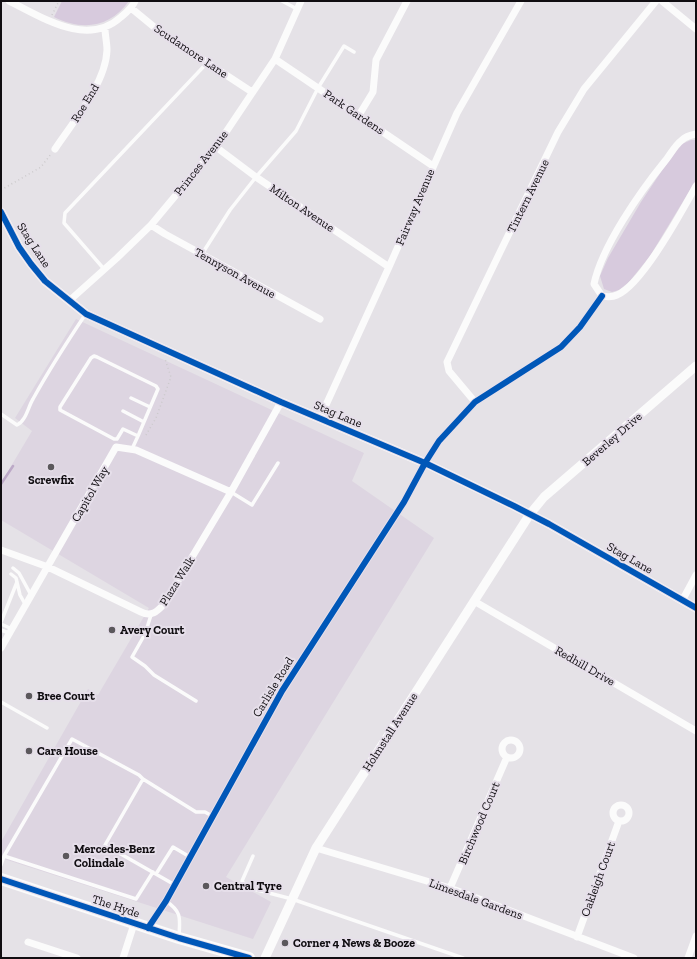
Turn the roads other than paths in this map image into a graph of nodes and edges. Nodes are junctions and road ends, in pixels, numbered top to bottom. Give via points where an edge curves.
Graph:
1 (8, 1) edge
2 (135, 1) edge
3 (282, 1) edge
4 (301, 1) edge
5 (407, 1) edge
6 (521, 1) edge
7 (656, 1) edge
8 (662, 1) edge
9 (131, 8) junction
10 (297, 9) junction
11 (105, 28) junction
12 (696, 29) edge
13 (354, 52) dead end
14 (275, 59) junction
15 (208, 63) junction
16 (318, 88) junction
17 (252, 92) junction
18 (359, 115) junction
19 (696, 134) edge
20 (216, 147) junction
21 (55, 149) road end
22 (433, 166) junction
23 (256, 177) junction
24 (696, 186) edge
25 (1, 212) edge
26 (151, 225) junction
27 (201, 254) junction
28 (389, 267) junction
29 (104, 269) junction
30 (602, 296) junction
31 (69, 301) junction
32 (86, 314) junction
33 (320, 319) dead end
34 (696, 366) edge
35 (131, 398) dead end
36 (281, 402) junction
37 (475, 402) junction
38 (150, 407) junction
39 (123, 411) dead end
40 (2, 414) edge
41 (320, 418) junction
42 (144, 422) junction
43 (138, 436) junction
44 (132, 449) junction
45 (278, 462) dead end
46 (425, 463) junction
47 (231, 492) junction
48 (530, 514) junction
49 (1, 550) edge
50 (48, 566) junction
51 (13, 568) dead end
52 (11, 574) dead end
53 (696, 575) edge
54 (17, 582) junction
55 (31, 595) junction
56 (474, 601) junction
57 (682, 601) junction
58 (26, 605) junction
59 (696, 608) edge
60 (151, 615) junction
61 (1, 623) edge
62 (1, 630) edge
63 (10, 631) junction
64 (1, 648) edge
65 (196, 701) dead end
66 (1, 702) edge
67 (47, 728) dead end
68 (696, 731) edge
69 (507, 757) dead end
70 (143, 779) junction
71 (212, 816) junction
72 (619, 821) dead end
73 (316, 848) junction
74 (4, 856) junction
75 (190, 856) junction
76 (253, 856) dead end
77 (1, 865) edge
78 (155, 873) junction
79 (1, 879) edge
80 (175, 884) junction
81 (450, 888) junction
82 (292, 899) junction
83 (166, 901) junction
84 (134, 924) junction
85 (148, 928) junction
86 (696, 936) edge
87 (577, 937) junction
88 (179, 938) junction
89 (28, 942) dead end
90 (77, 958) edge
91 (123, 958) edge
92 (249, 958) edge
93 (265, 958) edge
94 (463, 958) edge
95 (634, 958) edge
96 (688, 958) edge

1 - 11 street via 68,28 83,31
2 - 9 street
3 - 10 lane
4 - 10 street, Princes Avenue
5 - 18 street via 376,60 373,92
6 - 22 street, Fairway Avenue via 457,114
7 - 37 street, Tintern Avenue via 584,89 558,132 447,362 449,371
8 - 12 street
9 - 11 street
9 - 15 street, Scudamore Lane via 159,31
10 - 14 street, Princes Avenue
11 - 21 street, Roe End via 107,50 97,85
13 - 16 lane via 344,46
14 - 16 street, Park Gardens
14 - 17 street, Princes Avenue
15 - 17 street, Scudamore Lane
15 - 29 lane via 65,213 64,223
16 - 18 street, Park Gardens
16 - 23 lane via 296,131
17 - 20 street, Princes Avenue
18 - 22 street, Park Gardens
19 - 30 street via 681,140 619,227 596,272 594,284
20 - 23 street, Milton Avenue
20 - 26 street, Princes Avenue
22 - 28 street, Fairway Avenue
23 - 27 lane
23 - 28 street, Milton Avenue
24 - 30 street via 653,257 632,283 617,295
25 - 31 street, Stag Lane via 31,264 45,281
26 - 27 street, Tennyson Avenue
26 - 29 street, Princes Avenue
27 - 33 street, Tennyson Avenue
28 - 41 street, Fairway Avenue
29 - 31 street, Princes Avenue
30 - 37 street, Carlisle Road via 580,327 561,347
31 - 32 street, Stag Lane
32 - 36 street, Stag Lane
32 - 40 lane via 44,378 22,422 17,425
34 - 48 street, Beverley Drive via 544,497
35 - 38 lane
36 - 41 street, Stag Lane
36 - 47 street, Plaza Walk
37 - 46 street, Carlisle Road via 439,441
38 - 42 lane
38 - 43 lane via 158,389 154,384 98,356 91,358 60,407 61,411 114,439 123,429
39 - 42 lane
41 - 46 street, Stag Lane
42 - 43 lane
43 - 44 lane
44 - 47 street, Capitol Way
44 - 50 street, Capitol Way via 116,447
45 - 47 lane via 252,505
46 - 48 street, Stag Lane
46 - 71 street, Carlisle Road via 404,502 282,691
47 - 60 street, Plaza Walk via 164,604
48 - 56 street, Holmstall Avenue
48 - 57 street, Stag Lane
49 - 50 street, Plaza Walk
50 - 55 street, Capitol Way
50 - 60 street, Plaza Walk
51 - 55 lane via 19,573
52 - 54 lane
53 - 57 street
54 - 58 lane
54 - 61 lane
55 - 58 street, Capitol Way
56 - 68 street, Redhill Drive
56 - 73 street, Holmstall Avenue
57 - 59 street, Stag Lane
58 - 63 street, Capitol Way
60 - 65 lane via 145,634 132,657 154,675
61 - 63 lane
62 - 63 lane
63 - 64 street, Capitol Way
66 - 67 lane
69 - 81 street, Birchwood Court
70 - 71 lane via 196,812 205,812
70 - 74 lane via 72,739
70 - 78 lane via 105,845
71 - 75 street, Carlisle Road
72 - 87 street, Oakleigh Court
73 - 81 street, Limesdale Gardens
73 - 82 street, Holmstall Avenue
74 - 77 lane
74 - 78 lane via 136,899
75 - 78 lane via 173,847
75 - 80 street, Carlisle Road
76 - 82 lane via 242,881 246,887
78 - 80 lane
79 - 84 main road, The Hyde
80 - 83 street, Carlisle Road
81 - 87 street, Limesdale Gardens
82 - 93 street, Holmstall Avenue
82 - 94 lane
83 - 85 street, Carlisle Road
83 - 88 lane via 179,912
84 - 85 main road, The Hyde
84 - 91 street
85 - 88 main road, The Hyde
86 - 96 street
87 - 95 street, Limesdale Gardens
88 - 92 main road, The Hyde
89 - 90 street

